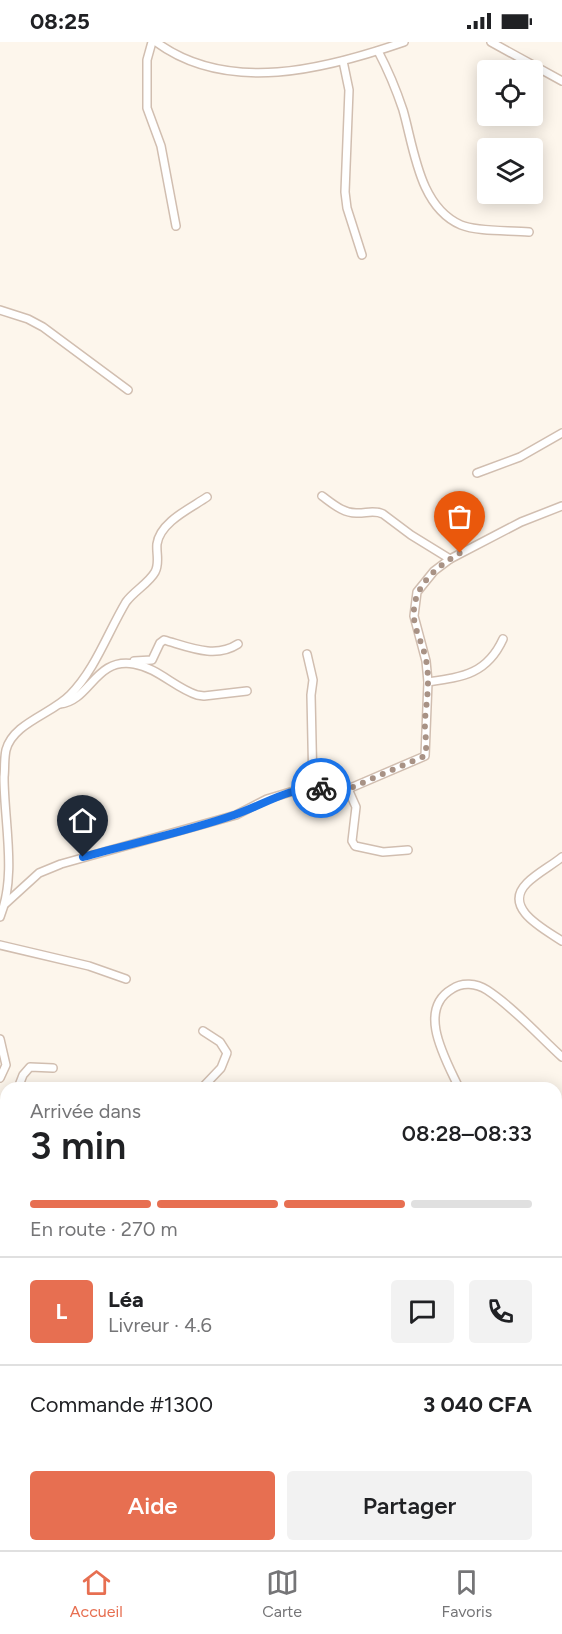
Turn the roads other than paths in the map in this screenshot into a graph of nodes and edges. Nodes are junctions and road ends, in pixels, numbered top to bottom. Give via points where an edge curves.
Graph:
1 (154, 42) edge
2 (404, 42) edge
3 (491, 42) edge
4 (383, 47) edge
5 (343, 61) junction
6 (562, 81) edge
7 (176, 226) dead end
8 (529, 232) dead end
9 (362, 255) dead end
10 (0, 310) edge
11 (128, 390) dead end
12 (562, 433) edge
13 (477, 473) dead end
14 (322, 496) dead end
15 (207, 497) dead end
16 (562, 506) edge
17 (450, 559) junction
18 (503, 639) dead end
19 (238, 644) dead end
20 (308, 654) dead end
21 (133, 664) junction
22 (428, 682) junction
23 (247, 691) dead end
24 (60, 704) junction
25 (314, 788) junction
26 (348, 789) junction
27 (408, 850) dead end
28 (562, 857) edge
29 (5, 904) junction
30 (0, 917) edge
31 (562, 941) edge
32 (0, 945) edge
33 (126, 979) dead end
34 (203, 1031) dead end
35 (0, 1039) edge
36 (562, 1057) edge
37 (53, 1068) dead end
38 (0, 1078) edge
39 (20, 1082) edge
40 (208, 1082) edge
41 (456, 1082) edge

1 - 5 street via 193,63 237,72 279,71
1 - 7 street via 147,60 147,108 161,147
2 - 4 street
3 - 6 street
4 - 5 street
4 - 8 street via 425,188 438,207 454,222 468,228
5 - 9 street via 349,90 345,192
10 - 11 street via 43,327
12 - 13 street via 520,458
14 - 17 street via 349,512 383,514
15 - 24 street via 162,532 154,574 132,592 83,680
16 - 17 street via 521,522
17 - 22 street via 422,584 414,608
18 - 22 street via 496,653 477,670
19 - 21 street via 217,652 164,640 152,660
20 - 25 street via 313,680
21 - 23 street via 155,671 197,695
21 - 24 street via 105,670 76,698
22 - 26 street via 425,756
24 - 29 street via 17,732 5,752
25 - 26 street
25 - 29 street via 267,799 236,815 47,868
26 - 27 street via 356,807 352,841 356,846 383,852
28 - 31 street via 526,884 519,901 526,916
29 - 30 street
32 - 33 street
34 - 40 street via 220,1042 227,1053 221,1068
35 - 38 street via 6,1065
36 - 41 street via 486,989 468,984 456,986 446,992 434,1018 435,1031
37 - 39 street via 30,1067

